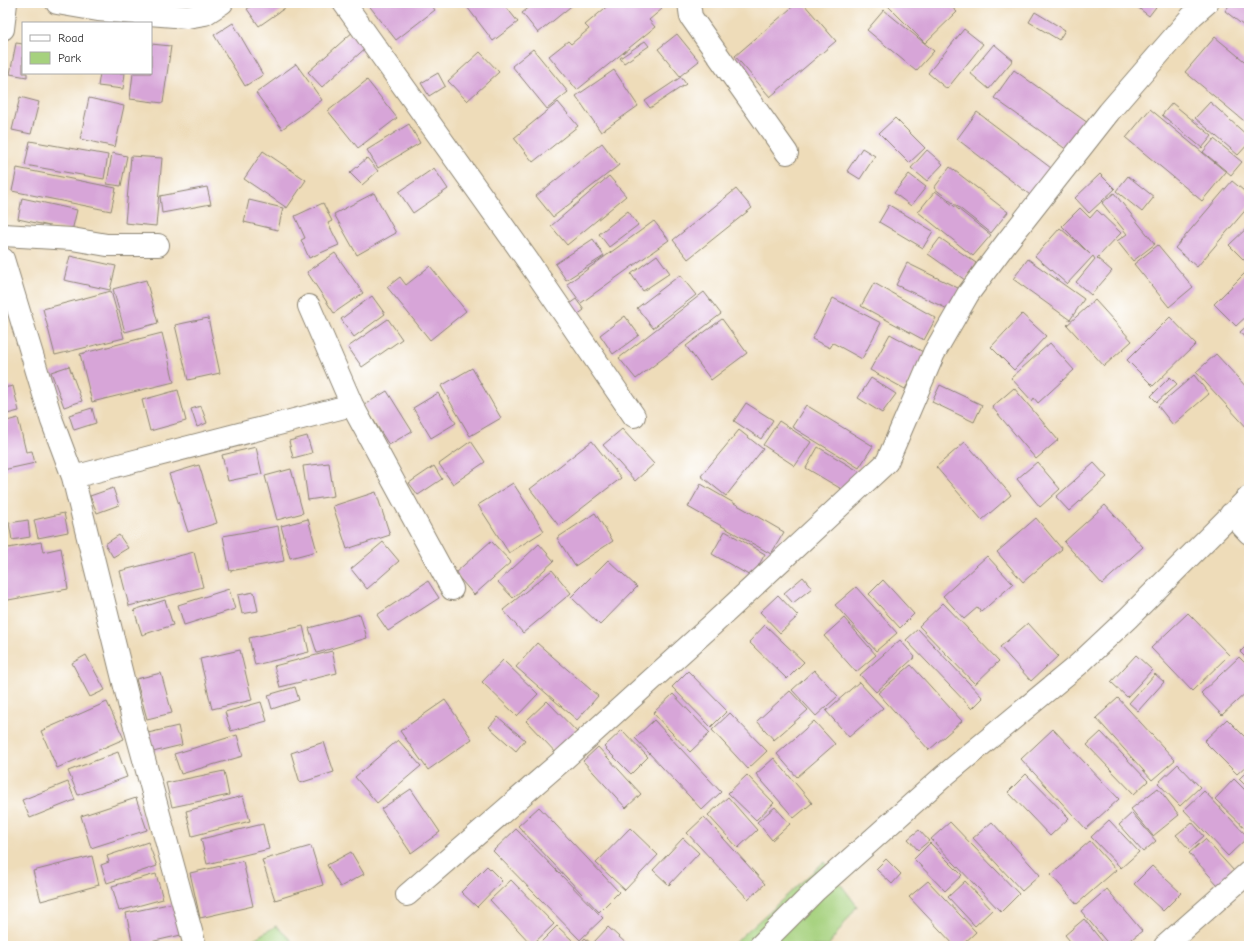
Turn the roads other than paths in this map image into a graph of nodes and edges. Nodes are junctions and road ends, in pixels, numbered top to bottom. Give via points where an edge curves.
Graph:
1 (6, 3) edge
2 (57, 3) edge
3 (222, 3) edge
4 (344, 3) edge
5 (689, 3) edge
6 (1207, 3) edge
7 (3, 29) edge
8 (787, 153) dead end
9 (3, 235) edge
10 (158, 245) dead end
11 (3, 259) edge
12 (309, 306) dead end
13 (352, 405) junction
14 (634, 416) dead end
15 (73, 477) junction
16 (1249, 497) edge
17 (1231, 514) junction
18 (1249, 533) edge
19 (452, 589) dead end
20 (1249, 872) edge
21 (407, 895) dead end
22 (195, 946) edge
23 (760, 946) edge
24 (1165, 946) edge

1 - 7 street
2 - 3 street via 98,10 187,17 205,14
4 - 14 street via 528,261
5 - 8 street via 691,17
6 - 21 street via 1192,16 1109,112 968,294 934,352 887,462 568,755
9 - 10 street via 72,239 107,245
11 - 15 street via 52,421
12 - 13 street
13 - 15 street
13 - 19 street
15 - 22 street via 134,723
16 - 17 street
17 - 18 street
17 - 23 street via 1212,536 1083,660 945,775 816,890
20 - 24 street

